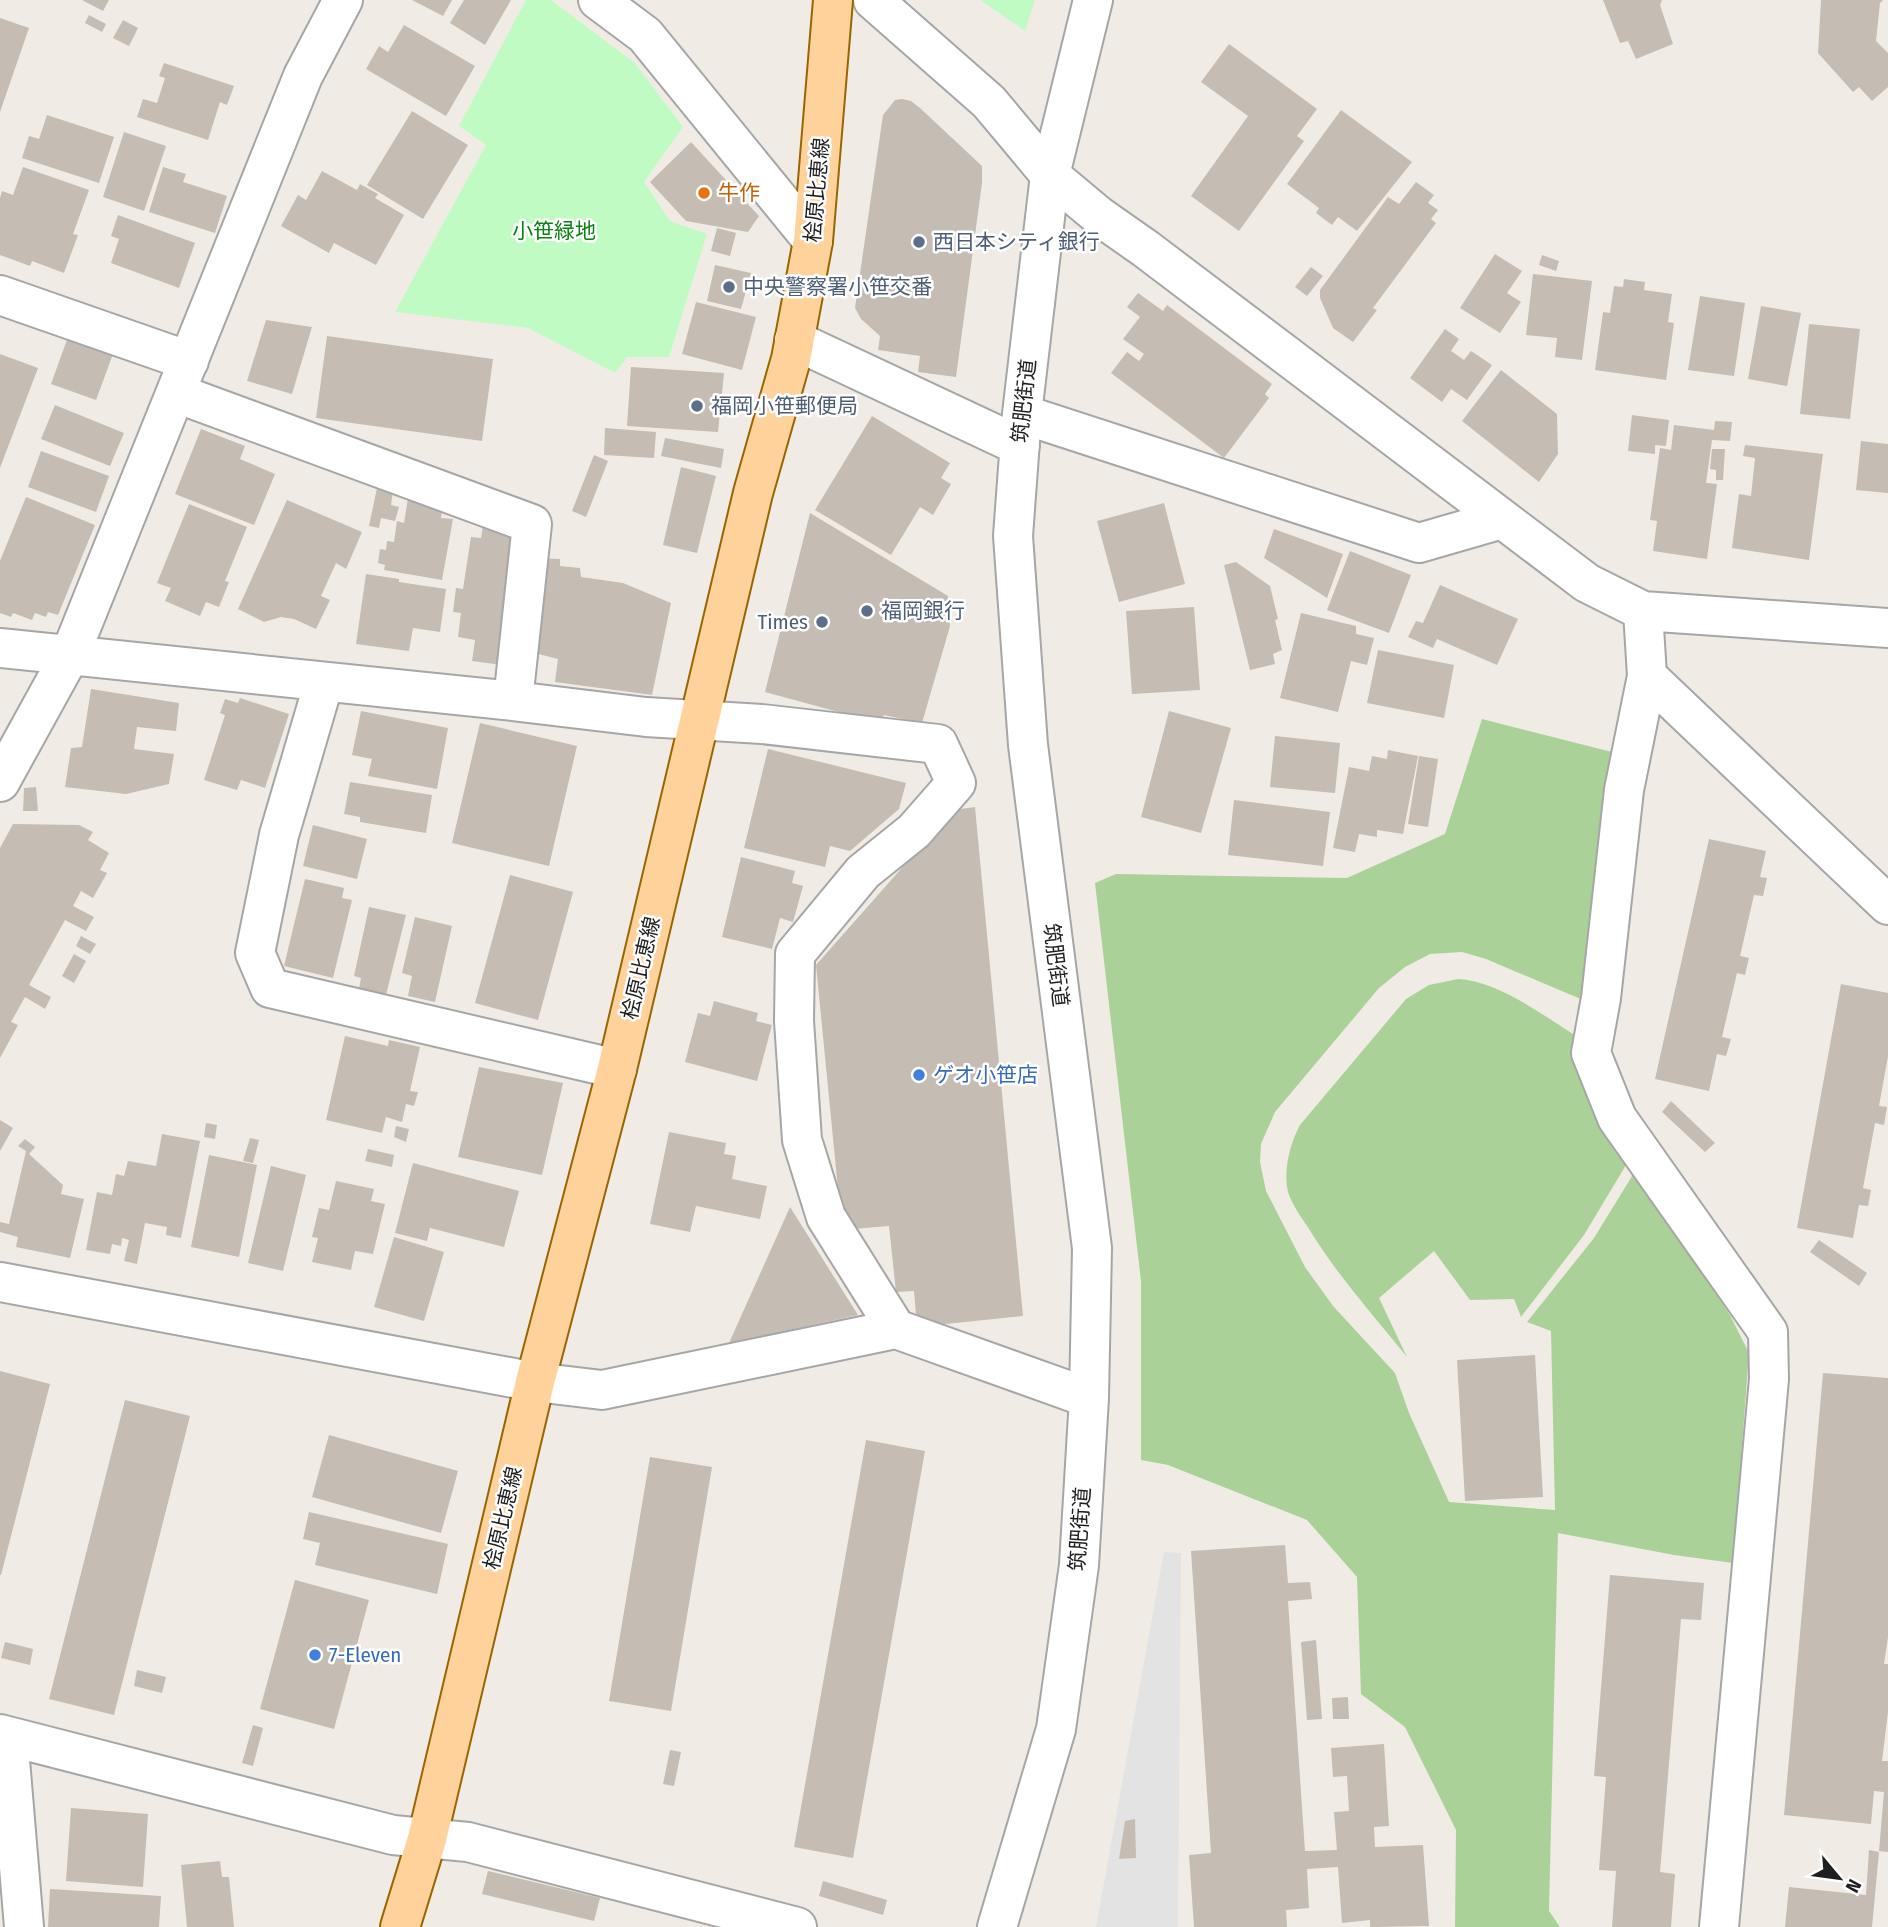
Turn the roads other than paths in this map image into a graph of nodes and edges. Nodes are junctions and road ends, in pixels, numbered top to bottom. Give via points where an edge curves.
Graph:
1 (343, 0) edge
2 (598, 0) edge
3 (833, 0) edge
4 (873, 0) edge
5 (1093, 0) edge
6 (1050, 175) junction
7 (813, 241) junction
8 (0, 295) edge
9 (794, 340) junction
10 (183, 377) junction
11 (1021, 430) junction
12 (1502, 519) junction
13 (1643, 611) junction
14 (1888, 628) edge
15 (0, 648) edge
16 (70, 655) junction
17 (1647, 676) junction
18 (324, 681) junction
19 (513, 701) junction
20 (700, 719) junction
21 (0, 782) edge
22 (1888, 905) edge
23 (617, 1069) junction
24 (0, 1282) edge
25 (896, 1329) junction
26 (535, 1382) junction
27 (1089, 1398) junction
28 (4, 1735) edge
29 (427, 1839) junction
30 (24, 1927) edge
31 (400, 1927) edge
32 (797, 1927) edge
33 (998, 1927) edge
34 (1719, 1927) edge

1 - 10 street via 303,76
2 - 7 street via 645,35
3 - 7 main road, 桧原比恵線
4 - 6 street via 989,102
5 - 6 street, 筑肥街道
6 - 11 street, 筑肥街道
6 - 12 street
7 - 9 main road, 桧原比恵線
8 - 10 street
9 - 11 street
9 - 20 main road, 桧原比恵線
10 - 16 street
10 - 19 street via 532,524
11 - 12 street via 1419,543
11 - 27 street, 筑肥街道 via 1013,536 1028,745 1092,1248
12 - 13 street via 1587,583
13 - 14 street
13 - 17 street
15 - 16 street
16 - 18 street
16 - 21 street
17 - 22 street
17 - 34 street via 1625,790 1591,1053 1617,1118 1768,1332 1769,1379
18 - 19 street
18 - 23 street via 279,835 256,953 270,988
19 - 20 street
20 - 23 main road, 桧原比恵線
20 - 25 street via 938,744 956,783 914,831 863,872 795,954 794,1021 802,1140 826,1217
23 - 26 main road, 桧原比恵線
24 - 26 street
25 - 26 street via 602,1390
25 - 27 street
26 - 29 main road, 桧原比恵線
27 - 33 street, 筑肥街道 via 1079,1565 1056,1729
28 - 29 street via 393,1835
28 - 30 street
29 - 31 main road, 桧原比恵線
29 - 32 street via 468,1842

